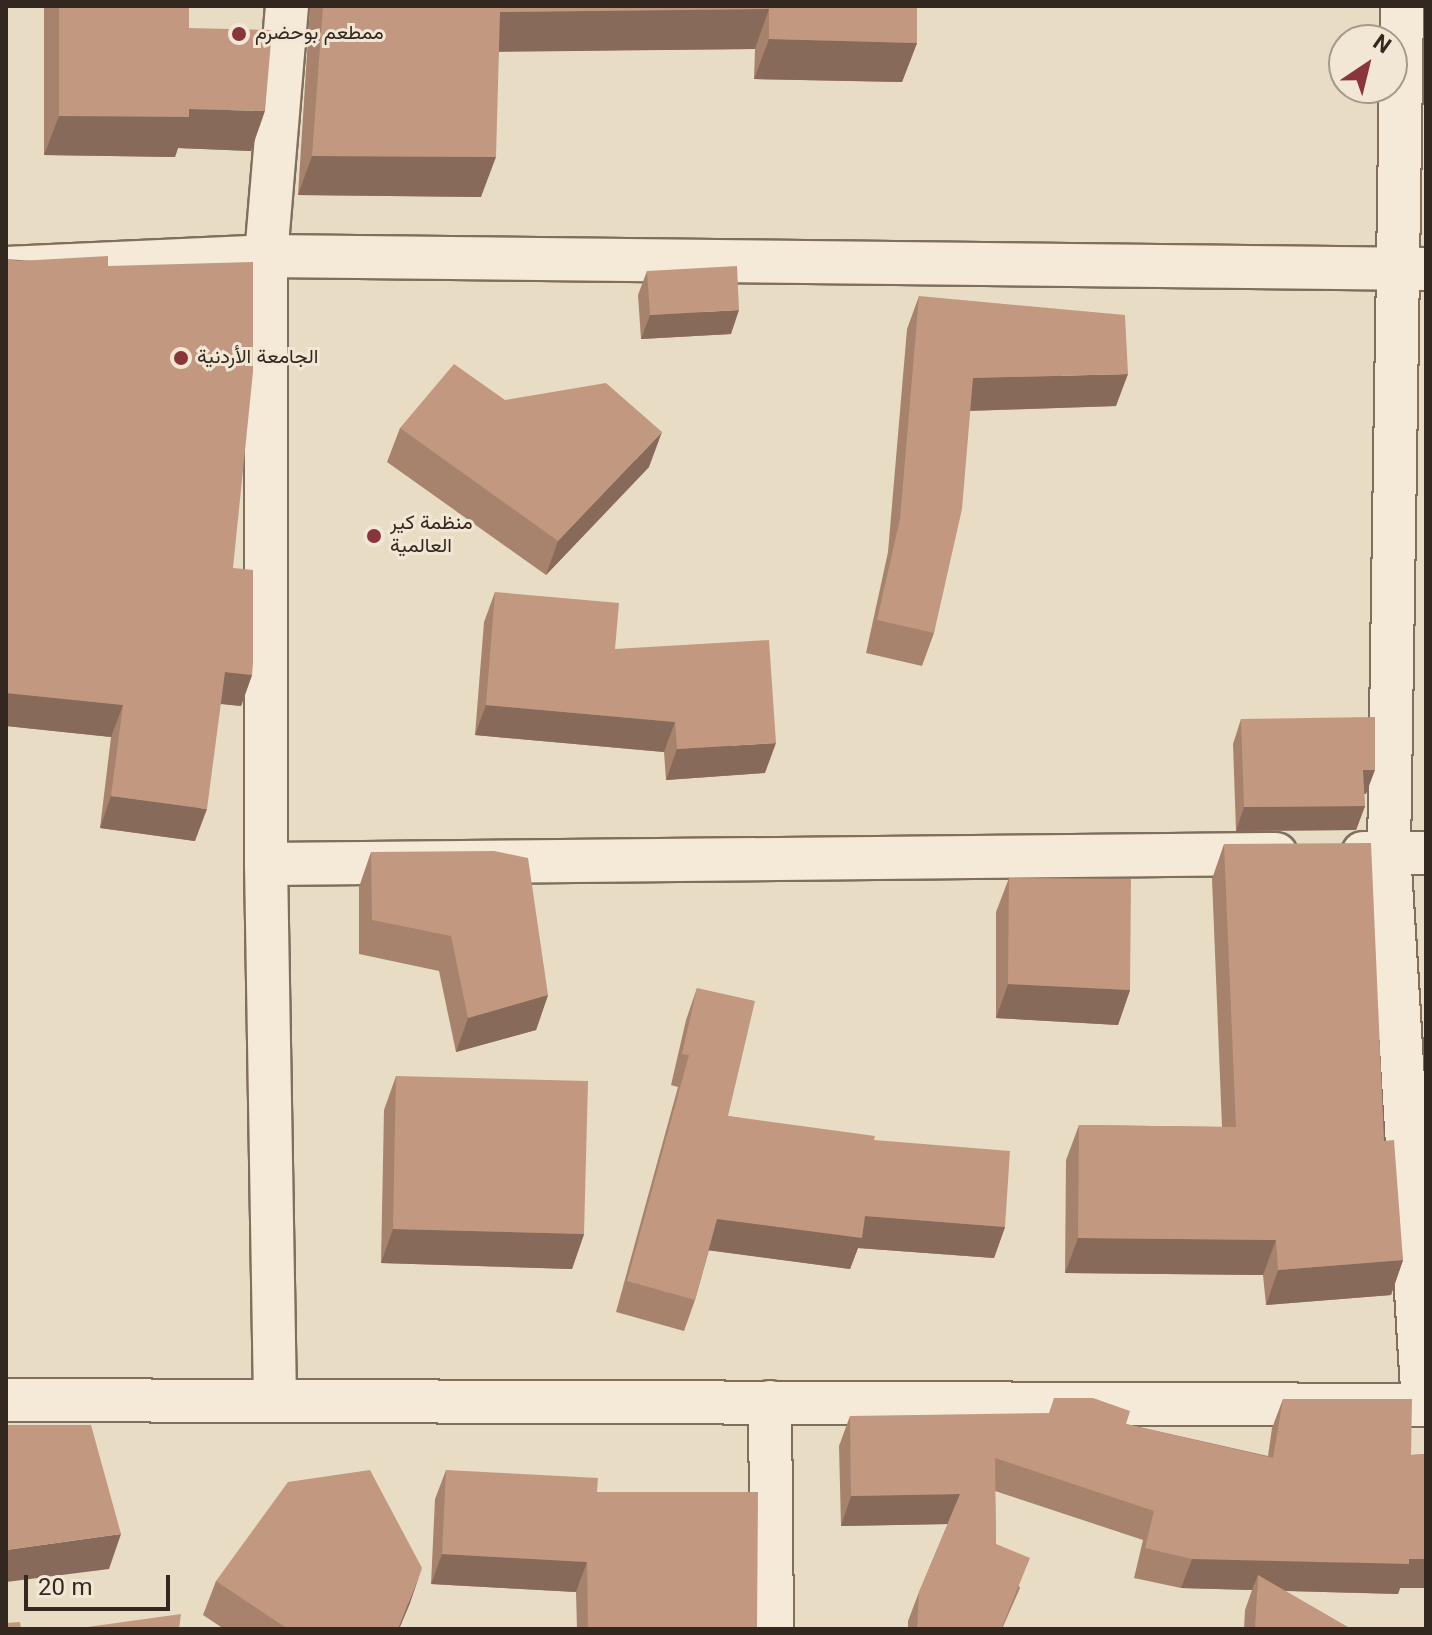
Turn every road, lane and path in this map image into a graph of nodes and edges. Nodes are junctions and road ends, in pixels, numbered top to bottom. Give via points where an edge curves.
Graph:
1 (287, 6) edge
2 (1402, 6) edge
3 (266, 256) junction
4 (6, 268) edge
5 (1412, 269) edge
6 (1408, 853) edge
7 (266, 864) junction
8 (6, 1400) edge
9 (275, 1400) junction
10 (770, 1402) junction
11 (1424, 1405) edge
12 (772, 1629) edge

1 - 3 street
2 - 5 street
3 - 4 street
3 - 5 street
3 - 7 street
5 - 6 street
6 - 7 street
6 - 11 street
7 - 9 street
8 - 9 street
9 - 10 street
10 - 11 street
10 - 12 street

